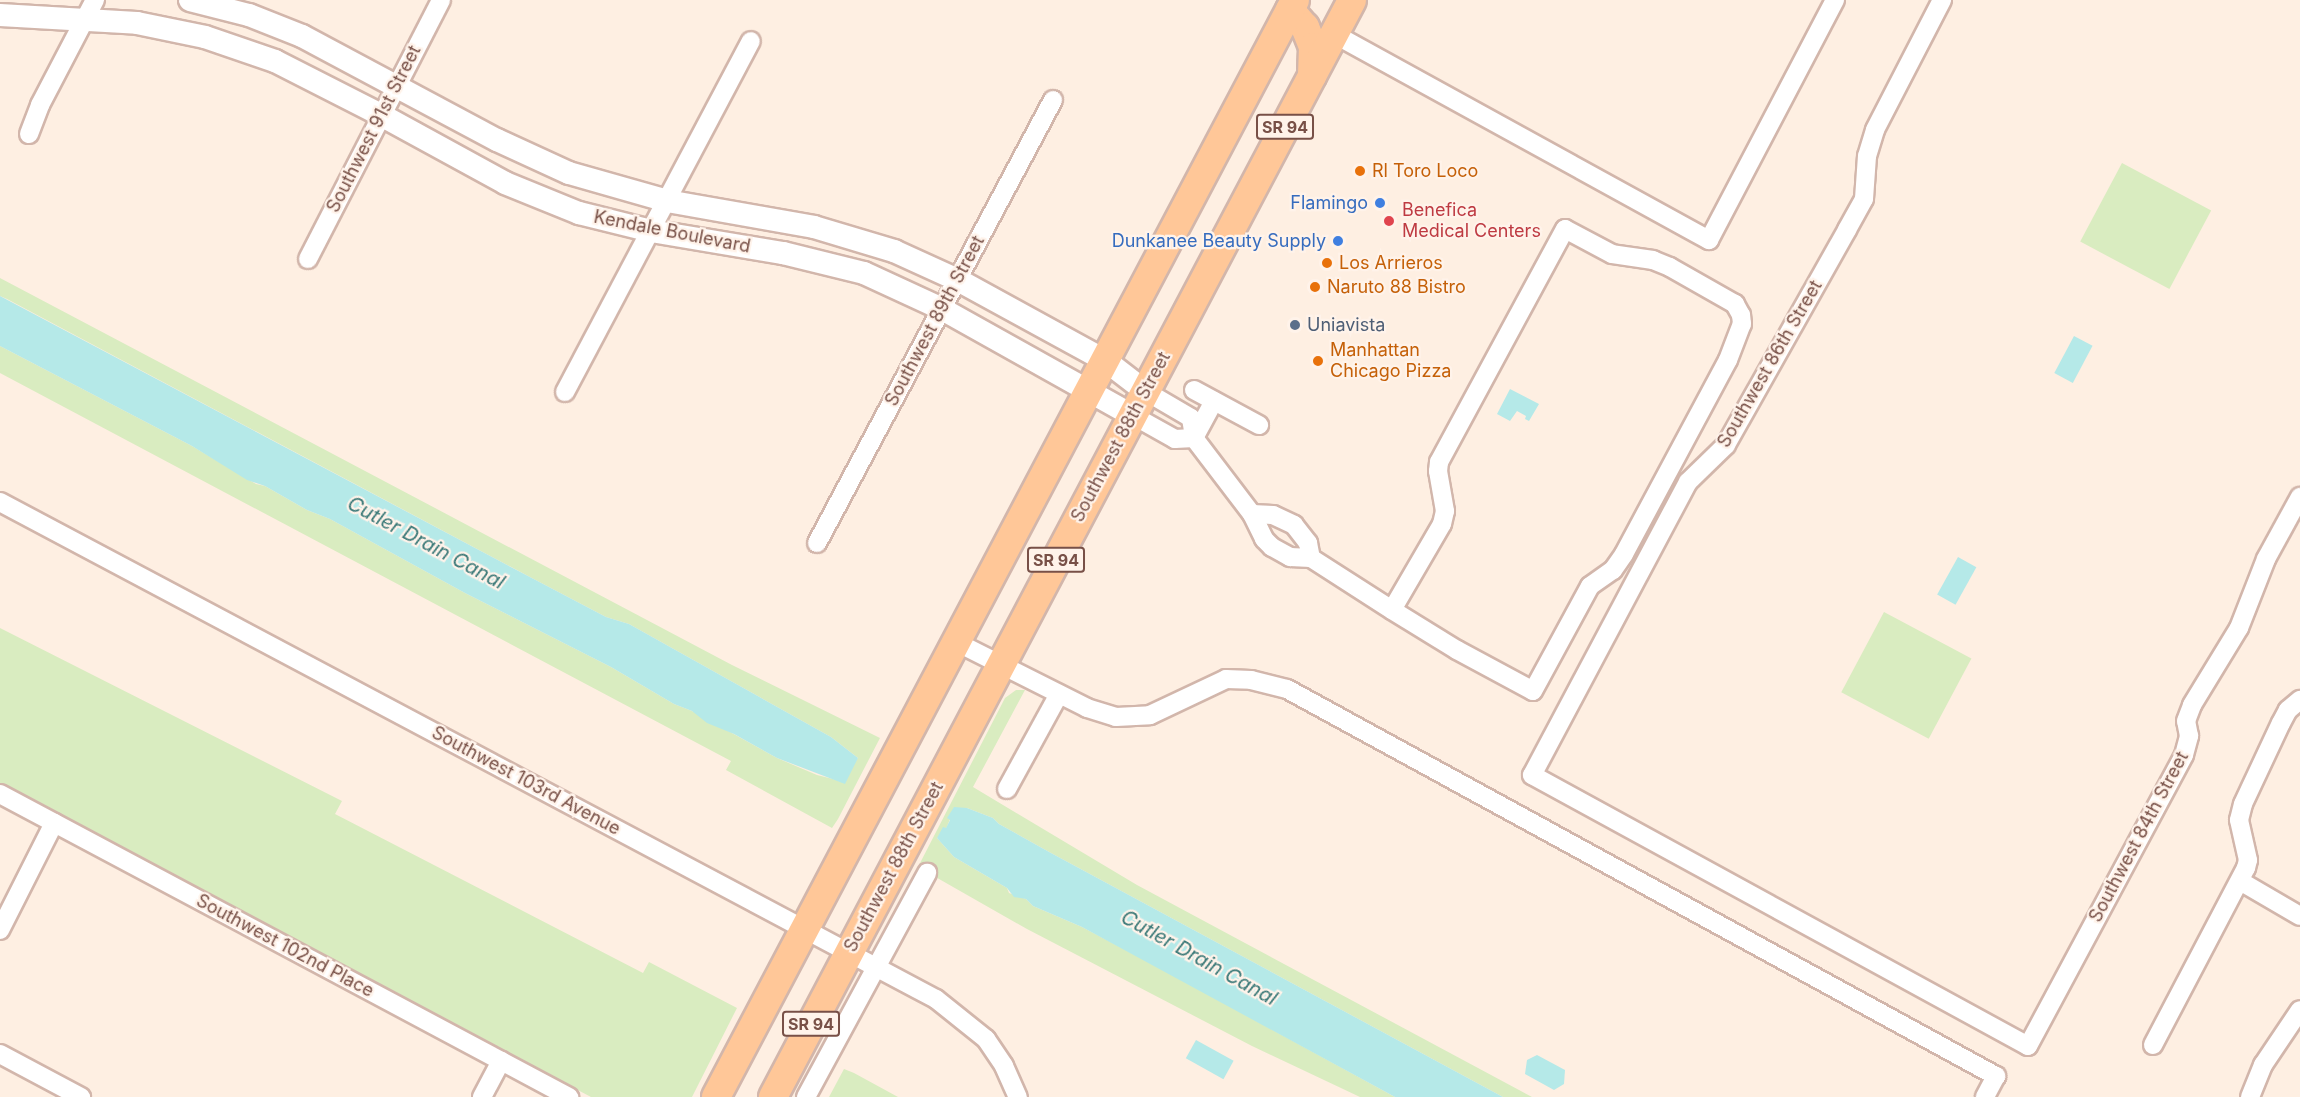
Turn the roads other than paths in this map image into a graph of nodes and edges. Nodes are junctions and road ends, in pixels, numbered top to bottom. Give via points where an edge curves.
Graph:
1 (190, 0) edge
2 (441, 0) edge
3 (1352, 0) edge
4 (1835, 0) edge
5 (1942, 0) edge
6 (1293, 5) edge
7 (90, 10) edge
8 (0, 15) edge
9 (1334, 34) junction
10 (751, 41) dead end
11 (1312, 76) junction
12 (396, 86) junction
13 (1053, 100) dead end
14 (381, 114) junction
15 (29, 134) dead end
16 (667, 201) junction
17 (651, 231) junction
18 (308, 259) dead end
19 (958, 280) junction
20 (942, 309) junction
21 (1106, 361) junction
22 (1090, 390) junction
23 (1194, 390) dead end
24 (565, 392) dead end
25 (1214, 401) junction
26 (1139, 403) junction
27 (1259, 425) dead end
28 (1194, 438) junction
29 (2300, 497) edge
30 (0, 502) edge
31 (1252, 514) junction
32 (817, 543) dead end
33 (1311, 558) junction
34 (1392, 610) junction
35 (956, 642) junction
36 (1000, 665) junction
37 (1059, 694) junction
38 (2300, 700) edge
39 (1007, 789) dead end
40 (0, 794) edge
41 (54, 823) junction
42 (927, 873) dead end
43 (2240, 881) junction
44 (2300, 916) edge
45 (805, 928) junction
46 (0, 930) edge
47 (849, 952) junction
48 (876, 966) junction
49 (2298, 1016) edge
50 (2028, 1046) joint
51 (2153, 1046) dead end
52 (0, 1054) edge
53 (501, 1061) junction
54 (81, 1097) edge
55 (482, 1097) edge
56 (569, 1097) edge
57 (716, 1097) edge
58 (773, 1097) edge
59 (806, 1097) edge
60 (1018, 1097) edge
61 (1985, 1097) edge
62 (2250, 1097) edge

1 - 12 street, Kendale Boulevard via 241,13 302,36
2 - 12 street, Southwest 91st Street
3 - 9 main road, Southwest 88th Street / SR 94
4 - 9 street via 1708,240
5 - 50 street, Southwest 86th Street via 1875,130 1867,156 1865,193 1847,230 1726,445 1688,482 1532,776
6 - 11 main road via 1313,47
6 - 21 main road, SR 94
7 - 8 street, Kendale Boulevard
7 - 14 street, Kendale Boulevard via 205,37 275,61
7 - 15 street
9 - 11 main road, Southwest 88th Street / SR 94
10 - 16 street
11 - 26 main road, Southwest 88th Street / SR 94
12 - 14 street, Southwest 91st Street
12 - 16 street, Kendale Boulevard via 547,164 595,182
13 - 19 street, Southwest 89th Street
14 - 17 street, Kendale Boulevard via 505,183 579,213
14 - 18 street, Southwest 91st Street
16 - 17 street
16 - 19 street, Kendale Boulevard via 844,235 894,250
17 - 20 street, Kendale Boulevard via 783,253 864,273
17 - 24 street
19 - 20 street, Southwest 89th Street
19 - 21 street, Kendale Boulevard
20 - 22 street, Kendale Boulevard
20 - 32 street, Southwest 89th Street
21 - 22 main road, SR 94
21 - 26 street, Kendale Boulevard
22 - 26 street, Kendale Boulevard
22 - 35 main road, SR 94
23 - 25 street
25 - 27 street
25 - 28 street
26 - 28 street via 1175,439
26 - 28 street via 1191,418
26 - 36 main road, Southwest 88th Street / SR 94
28 - 31 street
29 - 50 street, Southwest 84th Street via 2266,559 2240,628 2192,705 2186,721 2189,736 2184,754
30 - 45 street, Southwest 103rd Avenue
31 - 33 street via 1272,547 1290,557
31 - 33 street via 1272,515 1294,525 1308,543
33 - 34 street
34 - 34 street via 1533,691 1590,586 1613,570 1624,554 1728,360 1742,324 1735,304 1670,267 1612,254 1565,230 1439,462 1445,510 1442,524
35 - 36 street
35 - 45 main road, SR 94
36 - 37 street
36 - 47 main road, Southwest 88th Street / SR 94
37 - 39 street
37 - 61 street via 1104,715 1128,718 1150,715 1226,680 1251,680 1287,689 1996,1076
38 - 43 street via 2288,710 2243,804 2239,820 2248,860
40 - 41 street, Southwest 102nd Place
41 - 46 street
41 - 53 street, Southwest 102nd Place
42 - 48 street, Southwest 88th Street
43 - 44 street
43 - 51 street
45 - 47 street, Southwest 103rd Avenue
45 - 57 main road, SR 94
47 - 48 street, Southwest 103rd Avenue
47 - 58 main road, Southwest 88th Street / SR 94
48 - 59 street, Southwest 88th Street
48 - 60 street, Southwest 103rd Avenue via 936,999 986,1039
49 - 62 street via 2263,1065
52 - 54 street
53 - 55 street
53 - 56 street, Southwest 102nd Place

